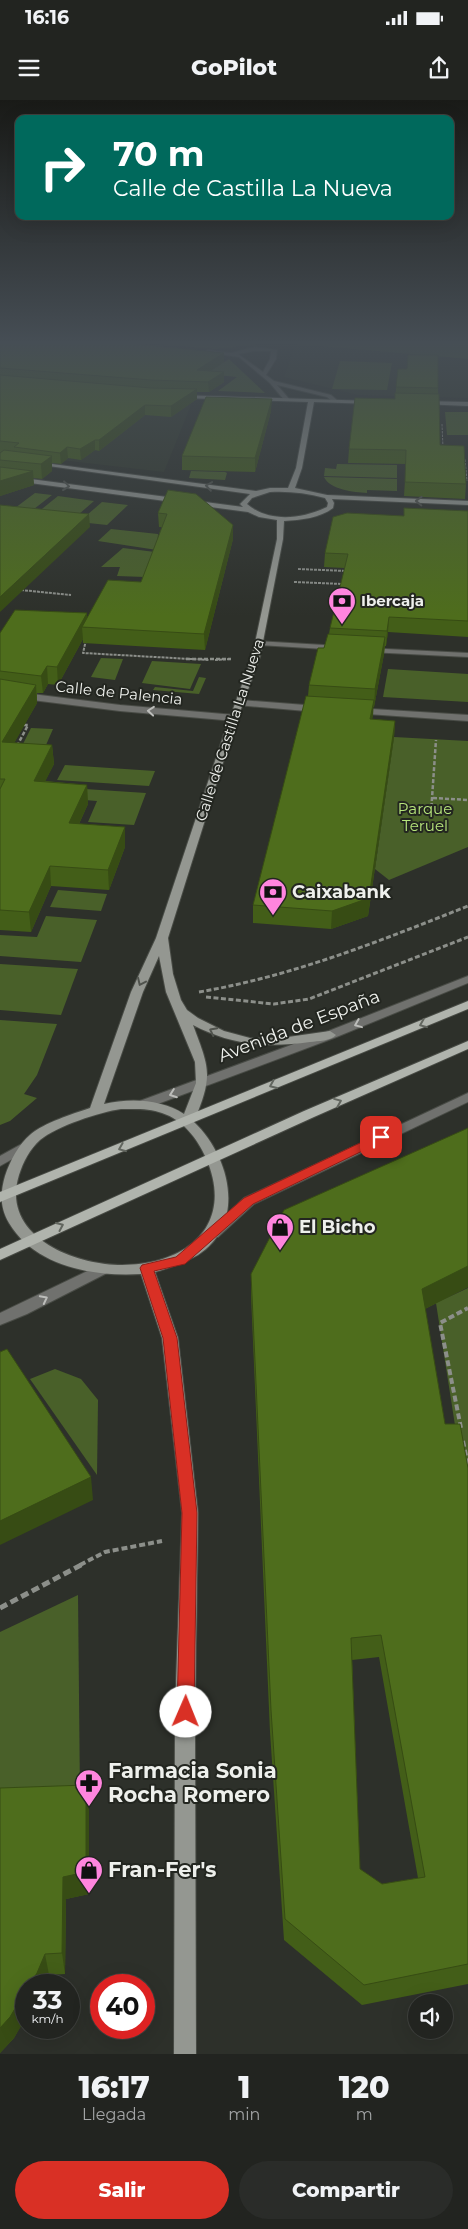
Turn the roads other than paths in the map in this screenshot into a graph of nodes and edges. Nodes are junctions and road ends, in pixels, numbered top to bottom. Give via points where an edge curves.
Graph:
1 (305, 433) edge
2 (29, 464) edge
3 (0, 477) edge
4 (291, 489) junction
5 (258, 492) junction
6 (327, 497) junction
7 (468, 503) edge
8 (248, 510) junction
9 (322, 513) junction
10 (331, 514) dead end
11 (281, 518) junction
12 (259, 643) junction
13 (352, 649) edge
14 (361, 649) edge
15 (468, 655) edge
16 (0, 693) edge
17 (240, 703) junction
18 (330, 709) edge
19 (349, 711) edge
20 (235, 718) junction
21 (468, 718) edge
22 (162, 938) junction
23 (468, 979) edge
24 (468, 1005) edge
25 (180, 1010) junction
26 (330, 1035) junction
27 (468, 1045) edge
28 (202, 1083) junction
29 (468, 1096) edge
30 (142, 1105) junction
31 (96, 1108) junction
32 (188, 1121) junction
33 (38, 1135) junction
34 (213, 1157) junction
35 (0, 1162) edge
36 (3, 1196) edge
37 (214, 1234) junction
38 (29, 1240) junction
39 (0, 1255) edge
40 (147, 1268) junction
41 (102, 1269) junction
42 (0, 1319) edge
43 (184, 2054) edge

1 - 4 street via 299,468
5 -> 2 street
3 -> 8 street
4 - 5 street
4 - 6 street
5 - 8 street via 246,498 243,504
7 -> 6 street
6 - 9 street via 331,502 330,508
8 - 11 street
9 - 10 street
9 - 11 street
11 - 12 street, Calle de Castilla La Nueva via 273,581
12 - 13 street
12 - 17 street, Calle de Castilla La Nueva
14 - 15 street
20 -> 16 street, Calle de Palencia
17 - 18 street
17 - 20 street, Calle de Castilla La Nueva
19 - 21 street
20 - 22 street, Calle de Castilla La Nueva
22 - 25 street, Calle de Castilla La Nueva via 170,989
22 -> 31 street, Calle de Castilla La Nueva via 136,992
23 -> 26 street, Avenida de España
24 -> 32 main road
26 -> 25 street via 280,1044 247,1042 219,1034
25 - 28 street, Calle de Castilla La Nueva via 201,1062
26 - 28 street, Avenida de España
34 -> 27 main road
28 -> 30 street, Avenida de España
28 - 32 street, Calle de Castilla La Nueva
29 - 37 street via 249,1201
30 - 31 street, Avenida de España
30 - 32 street, Avenida de España via 163,1108
31 - 33 street, Avenida de España
32 - 34 street, Avenida de España
32 -> 36 main road
33 - 35 street, Avenida de España
33 - 36 street, Avenida de España via 16,1163
34 - 37 street, Avenida de España via 224,1197 221,1218
38 -> 34 main road
36 - 38 street via 12,1218
37 - 40 street via 180,1260
38 - 39 main road
38 - 41 street via 61,1259
40 - 41 street
40 - 43 street via 170,1338 190,1513 185,1721
42 -> 41 street

